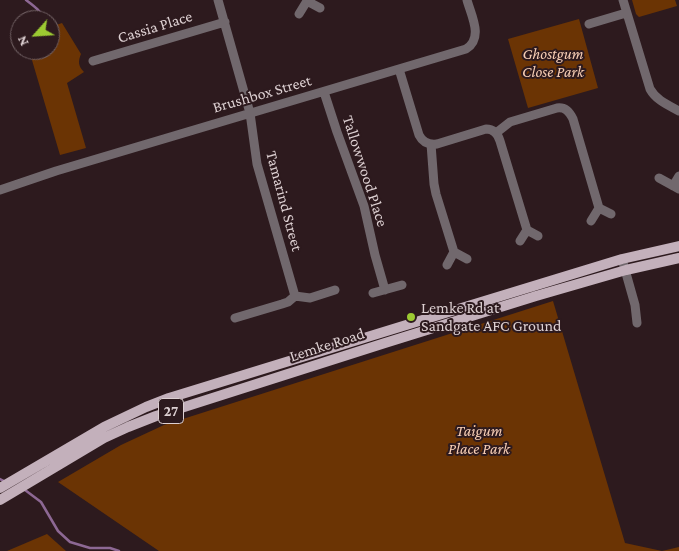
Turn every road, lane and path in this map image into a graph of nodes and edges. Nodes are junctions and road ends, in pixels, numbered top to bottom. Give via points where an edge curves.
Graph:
1 (218, 0) edge
2 (467, 0) edge
3 (623, 0) edge
4 (307, 1) edge
5 (320, 8) dead end
6 (626, 13) junction
7 (299, 14) dead end
8 (224, 22) junction
9 (589, 24) dead end
10 (93, 61) dead end
11 (399, 69) junction
12 (324, 92) junction
13 (679, 111) edge
14 (250, 113) junction
15 (496, 132) junction
16 (431, 144) junction
17 (679, 176) edge
18 (659, 178) dead end
19 (676, 188) edge
20 (0, 190) edge
21 (599, 208) junction
22 (611, 214) dead end
23 (591, 221) dead end
24 (527, 230) junction
25 (538, 236) dead end
26 (520, 241) dead end
27 (679, 246) edge
28 (454, 252) junction
29 (679, 258) edge
30 (466, 259) dead end
31 (622, 260) junction
32 (447, 265) dead end
33 (626, 270) junction
34 (402, 285) dead end
35 (334, 290) dead end
36 (385, 290) junction
37 (373, 293) dead end
38 (295, 296) junction
39 (235, 318) dead end
40 (637, 323) dead end
41 (0, 488) edge
42 (0, 500) edge

1 - 8 street, Tamarind Street
2 - 11 street, Brushbox Street via 475,29 474,43 463,50
3 - 6 street
4 - 5 street
4 - 7 street
6 - 9 street
6 - 13 street via 650,90 658,99
8 - 10 street, Cassia Place
8 - 14 street, Tamarind Street
11 - 12 street, Brushbox Street
11 - 16 street via 419,135 422,141
12 - 14 street, Brushbox Street
12 - 36 street, Tallowwood Place via 364,206
14 - 20 street, Brushbox Street
14 - 38 street, Tamarind Street via 255,158
15 - 16 street via 483,130
15 - 21 street via 513,121 560,107 566,109 573,119
15 - 24 street
16 - 28 street via 434,184
17 - 19 street
18 - 19 street
21 - 22 street
21 - 23 street
24 - 25 street
24 - 26 street
27 - 31 main road, Lemke Road / 27
28 - 30 street
28 - 32 street
29 - 33 main road, Lemke Road / 27
31 - 33 street
31 - 41 main road, Lemke Road / 27 via 169,398 104,426
33 - 40 street
33 - 42 main road, Lemke Road / 27 via 385,342 156,416 104,438
34 - 36 street
35 - 38 street via 310,298
36 - 37 street
38 - 39 street via 288,302

